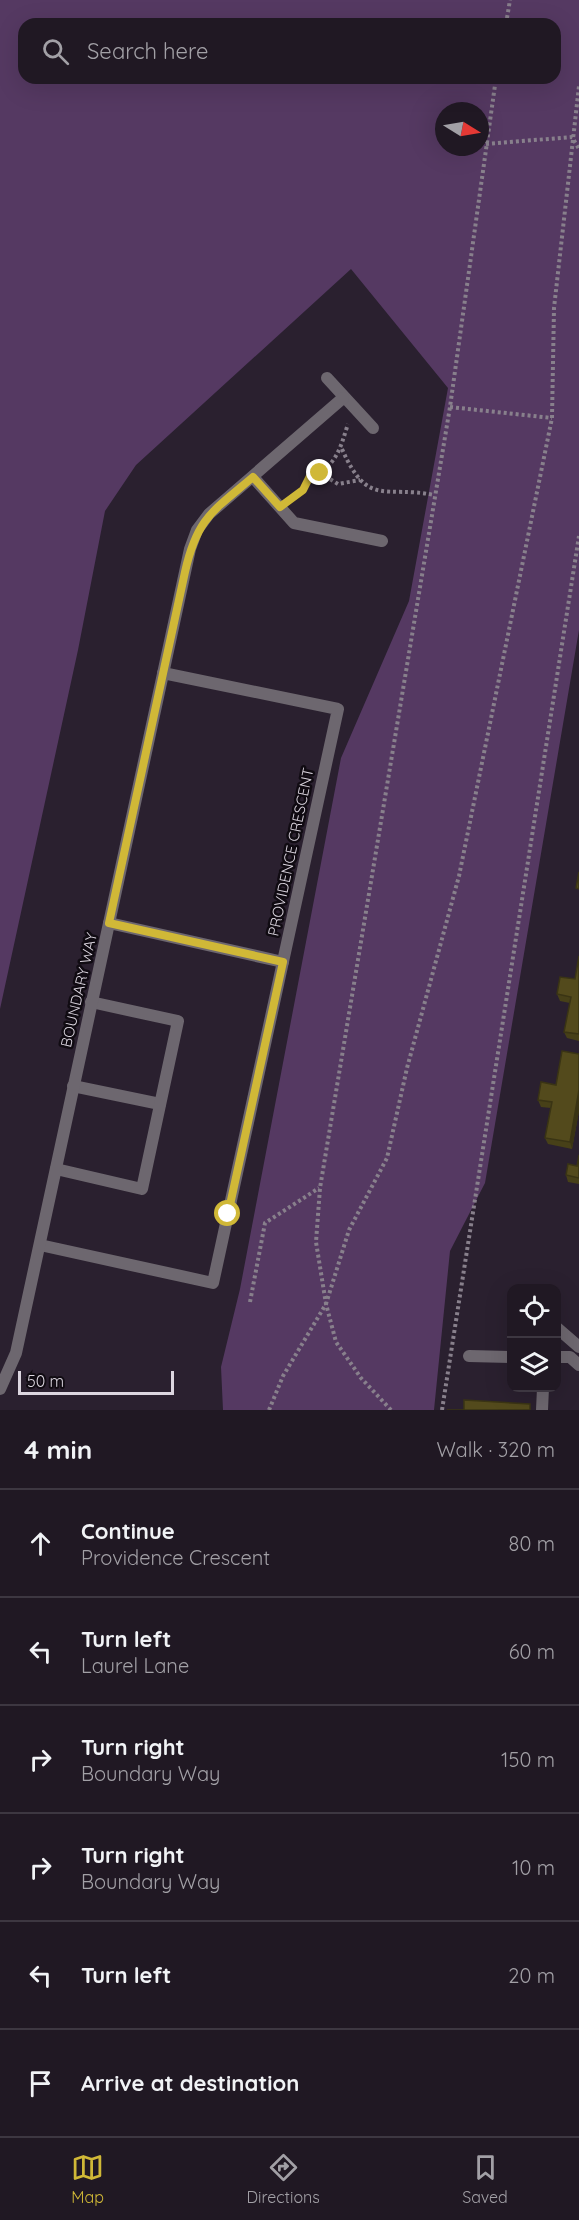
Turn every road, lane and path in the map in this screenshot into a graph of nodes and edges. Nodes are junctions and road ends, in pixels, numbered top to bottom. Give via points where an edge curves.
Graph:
1 (510, 0) edge
2 (507, 18) edge
3 (495, 84) edge
4 (579, 86) edge
5 (489, 124) edge
6 (572, 137) junction
7 (489, 144) edge
8 (579, 149) edge
9 (484, 156) edge
10 (327, 378) dead end
11 (344, 398) junction
12 (450, 407) junction
13 (360, 414) junction
14 (552, 418) junction
15 (373, 428) dead end
16 (341, 448) junction
17 (320, 473) junction
18 (253, 477) junction
19 (360, 480) junction
20 (434, 495) junction
21 (280, 507) junction
22 (579, 536) edge
23 (382, 540) dead end
24 (163, 673) junction
25 (109, 923) junction
26 (283, 962) junction
27 (91, 1002) junction
28 (73, 1086) junction
29 (160, 1104) junction
30 (56, 1169) junction
31 (320, 1188) junction
32 (40, 1245) junction
33 (250, 1302) dead end
34 (326, 1304) junction
35 (561, 1331) edge
36 (579, 1347) edge
37 (469, 1356) dead end
38 (507, 1357) edge
39 (561, 1357) edge
40 (579, 1365) edge
41 (0, 1389) edge
42 (543, 1392) edge
43 (269, 1410) edge
44 (391, 1410) edge
45 (442, 1410) edge
46 (543, 1410) edge

1 - 2 path
3 - 5 path
4 - 6 path
6 - 7 path
6 - 8 path
6 - 14 path via 554,308
9 - 12 path
10 - 11 street
11 - 13 street
11 - 18 street, BOUNDARY WAY
12 - 14 path
12 - 20 path
13 - 15 street
13 - 16 path via 347,425
14 - 34 path via 459,876 387,1158 350,1230
16 - 17 path via 335,462
16 - 19 path
17 - 19 path via 338,484
17 - 21 path via 310,476 303,490
18 - 21 street
18 - 24 street, BOUNDARY WAY via 209,514 198,530 190,549
19 - 20 path via 373,490 387,493 414,491
20 - 31 path
21 - 23 street via 294,523
22 - 45 path
24 - 25 street, BOUNDARY WAY
24 - 26 street, PROVIDENCE CRESCENT via 338,709
25 - 26 street
25 - 27 street, BOUNDARY WAY
26 - 32 street, PROVIDENCE CRESCENT via 213,1283
27 - 28 street, BOUNDARY WAY
27 - 29 street via 178,1020
28 - 29 street
28 - 30 street, BOUNDARY WAY
29 - 30 street via 142,1188
30 - 32 street, BOUNDARY WAY
31 - 33 path via 265,1223
31 - 34 path via 316,1242
32 - 41 street, BOUNDARY WAY via 16,1353
34 - 43 path via 283,1376
34 - 44 path via 336,1342 361,1378
35 - 36 street
37 - 38 street
39 - 40 street via 570,1357
42 - 46 street

